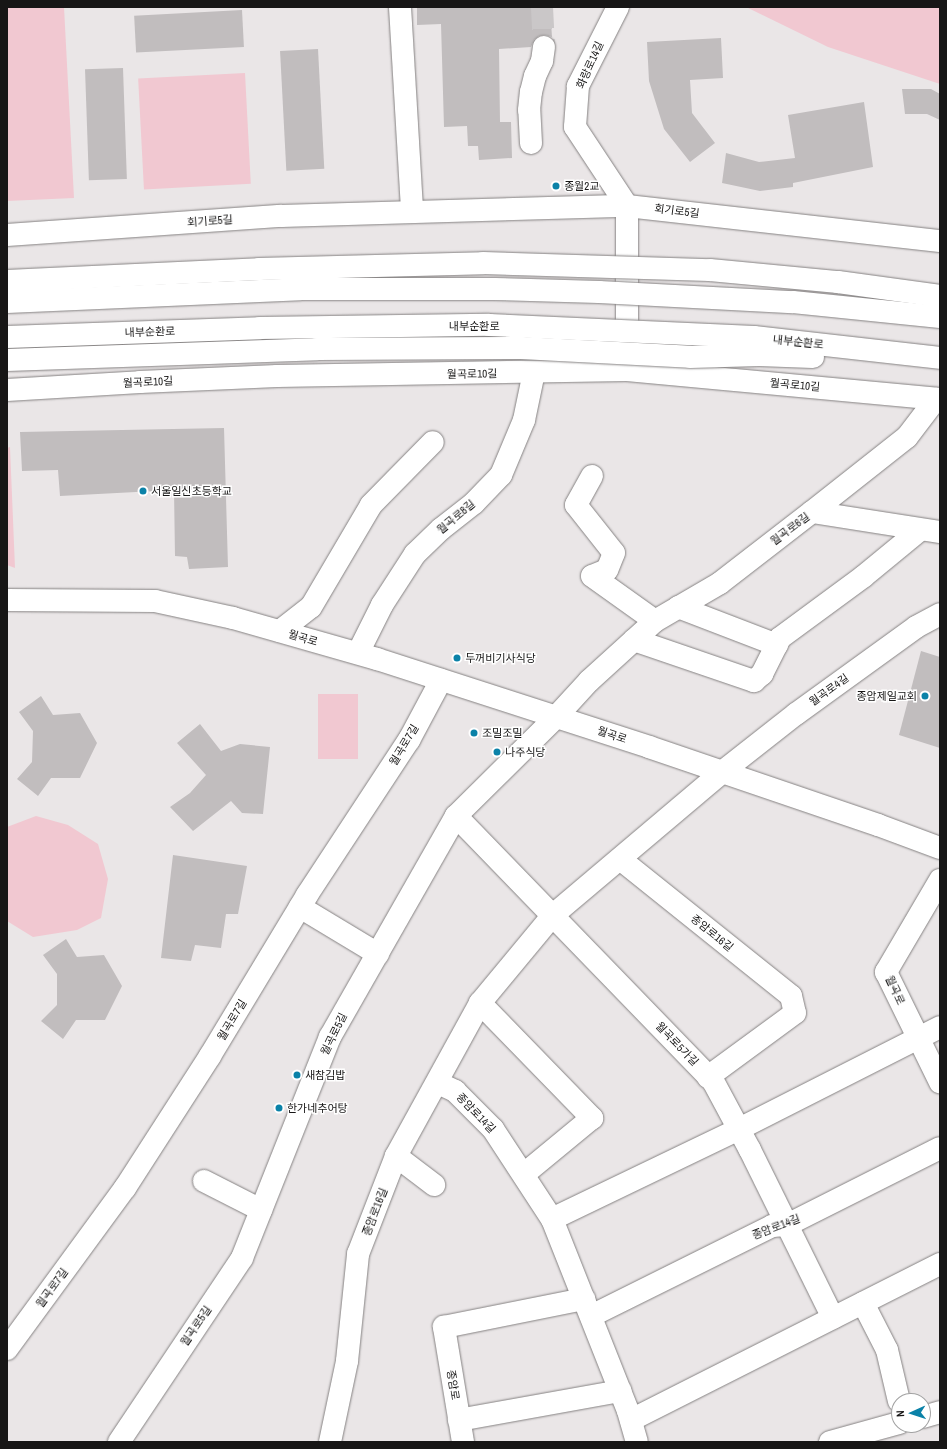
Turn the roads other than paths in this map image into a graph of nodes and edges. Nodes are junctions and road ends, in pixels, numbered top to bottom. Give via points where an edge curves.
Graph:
1 (400, 7) edge
2 (618, 7) edge
3 (544, 47) tunnel mouth
4 (532, 143) dead end
5 (628, 206) junction
6 (412, 212) junction
7 (7, 236) edge
8 (940, 241) edge
9 (7, 281) edge
10 (940, 296) edge
11 (7, 302) edge
12 (940, 317) edge
13 (7, 338) edge
14 (940, 358) edge
15 (7, 360) edge
16 (940, 363) edge
17 (627, 370) junction
18 (534, 372) junction
19 (7, 390) edge
20 (938, 399) edge
21 (433, 442) dead end
22 (592, 476) dead end
23 (812, 512) junction
24 (930, 531) edge
25 (7, 600) edge
26 (678, 607) junction
27 (940, 614) edge
28 (655, 621) junction
29 (280, 631) junction
30 (634, 640) junction
31 (777, 645) junction
32 (358, 653) junction
33 (441, 680) junction
34 (556, 717) junction
35 (722, 772) junction
36 (456, 816) junction
37 (940, 848) edge
38 (620, 859) junction
39 (940, 880) edge
40 (300, 907) junction
41 (553, 915) junction
42 (378, 954) junction
43 (480, 1003) junction
44 (940, 1027) edge
45 (918, 1038) junction
46 (708, 1077) junction
47 (940, 1082) edge
48 (438, 1083) junction
49 (739, 1129) junction
50 (940, 1148) edge
51 (396, 1156) junction
52 (524, 1174) junction
53 (204, 1181) dead end
54 (434, 1185) dead end
55 (261, 1210) junction
56 (552, 1219) junction
57 (787, 1225) junction
58 (940, 1264) edge
59 (863, 1303) junction
60 (587, 1308) junction
61 (833, 1318) junction
62 (444, 1327) joint
63 (7, 1349) edge
64 (620, 1390) junction
65 (897, 1393) edge
66 (459, 1420) junction
67 (631, 1420) junction
68 (891, 1426) edge
69 (862, 1438) edge
70 (119, 1442) edge
71 (330, 1442) edge
72 (463, 1442) edge
73 (637, 1442) edge
74 (830, 1442) edge

1 - 6 main road
2 - 5 main road, 화랑로14길 via 578,86 575,127
3 - 4 main road via 531,92 529,110
5 - 6 main road, 회기로5길
5 - 8 main road, 회기로5길
5 - 17 main road
6 - 7 main road, 회기로5길 via 281,216
9 - 10 main road, bridge via 259,269 483,263 710,270 838,282
11 - 12 main road, bridge via 300,289 494,288 779,301
13 - 14 main road, 내부순환로, bridge via 260,328 489,325 754,337
15 - 16 main road, bridge via 317,348 521,348 690,357 759,355
17 - 18 main road, 월곡로10길
17 - 20 main road, 월곡로10길
18 - 19 main road, 월곡로10길 via 277,376
18 - 32 main road, 월곡로8길 via 524,420 501,475 474,503 415,554 382,605
20 - 23 main road, 월곡로10길 via 907,437
21 - 29 main road, 월곡로 via 371,505 311,607
22 - 28 main road via 576,505 614,553 607,570 592,576
23 - 24 main road, 월곡로6길
23 - 26 main road, 월곡로6길 via 720,583
24 - 31 main road, 월곡로6길 via 780,638
25 - 29 main road, 월곡로 via 155,601
26 - 28 main road, 월곡로6길
26 - 31 main road
27 - 35 main road, 월곡로4길 via 910,632 796,714
28 - 30 main road, 월곡로6길
29 - 32 main road, 월곡로
30 - 31 main road, 월곡로6길 via 754,681 762,674
30 - 34 main road, 월곡로6길 via 589,681
32 - 33 main road, 월곡로
33 - 34 main road, 월곡로
33 - 40 main road, 월곡로7길 via 409,740
34 - 35 main road, 월곡로
34 - 36 main road, 월곡로5길
35 - 37 main road, 월곡로
35 - 38 main road, 종암로16길
36 - 41 main road, 월곡로5가길
36 - 42 main road, 월곡로5길
38 - 41 main road, 종암로16길
38 - 46 main road, 종암로16길 via 791,996 795,1014
39 - 45 main road, 월곡로 via 886,972
40 - 42 main road
40 - 63 main road, 월곡로7길 via 210,1056 125,1188
41 - 43 main road, 종암로16길
41 - 46 main road, 월곡로5가길
42 - 55 main road, 월곡로5길 via 330,1037
43 - 48 main road, 종암로16길
43 - 52 main road via 592,1118
44 - 45 main road
45 - 47 main road, 월곡로
45 - 49 main road
46 - 49 main road, 월곡로5가길 via 713,1081
48 - 51 main road, 종암로16길
48 - 52 main road, 종암로14길 via 455,1091 493,1129
49 - 56 main road
49 - 57 main road, 월곡로5가길
50 - 57 main road, 종암로14길
51 - 54 main road
51 - 71 main road, 종암로16길 via 358,1254 347,1360
52 - 56 main road, 종암로14길
53 - 55 main road
55 - 70 main road, 월곡로5길 via 242,1258
56 - 60 main road, 종암로14길
57 - 60 main road, 종암로14길 via 772,1226
57 - 61 main road, 월곡로5가길
58 - 59 main road
59 - 61 main road
59 - 65 main road via 887,1350
60 - 62 main road, 종암로14길
60 - 64 main road, 종암로14길
61 - 67 main road
62 - 66 main road, 종암로
64 - 66 main road
64 - 67 main road, 종암로14길
66 - 72 main road, 종암로
67 - 73 main road, 종암로14길
68 - 69 main road
69 - 74 main road

